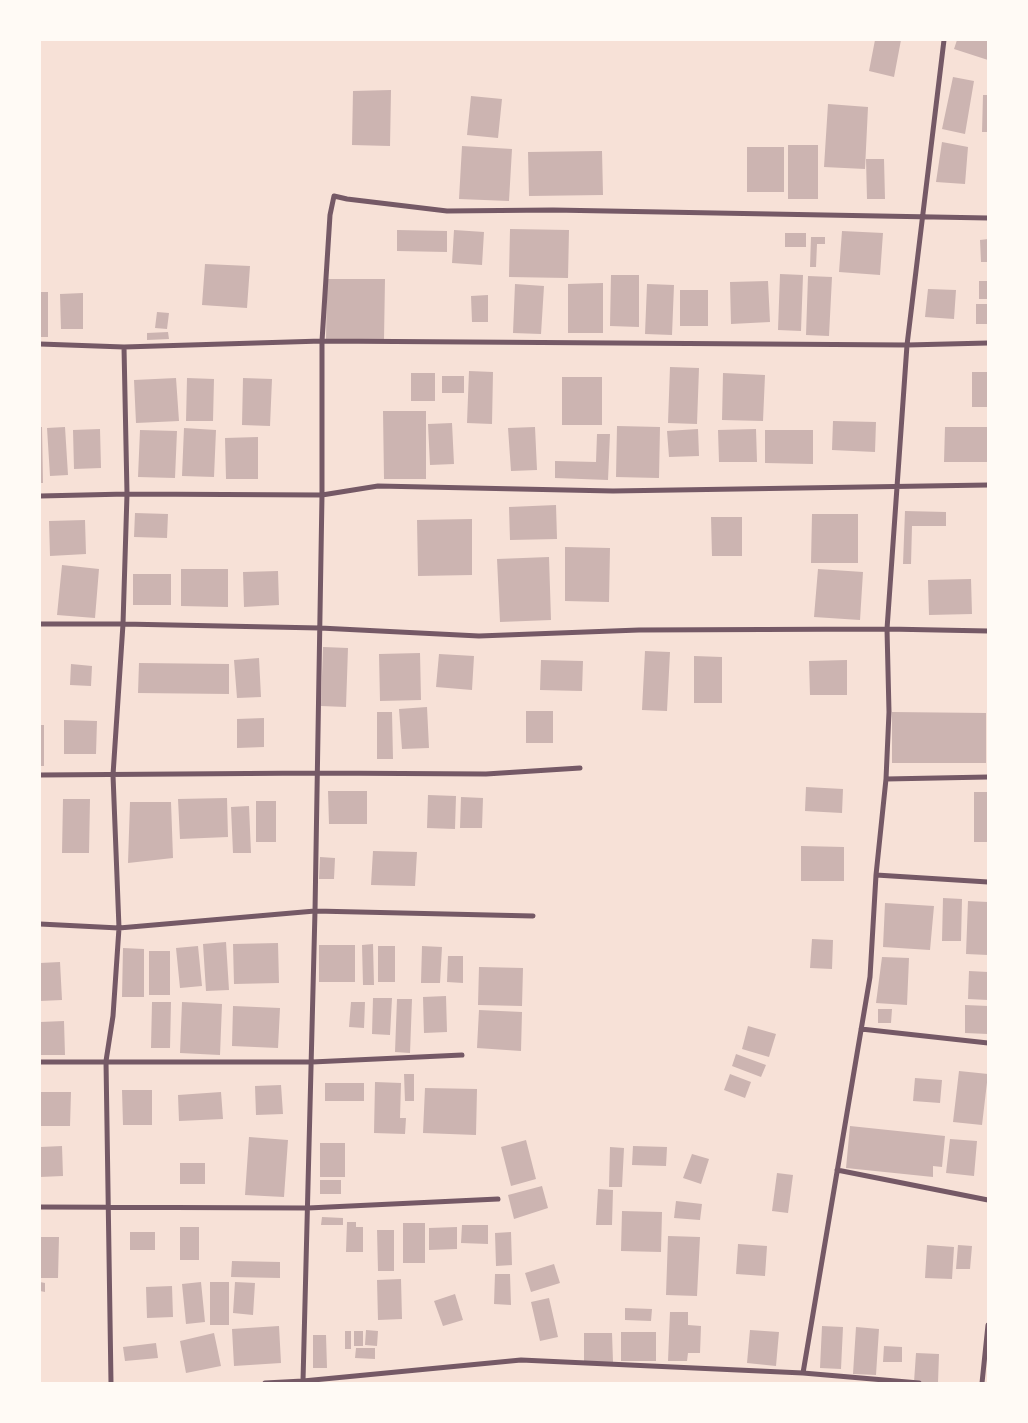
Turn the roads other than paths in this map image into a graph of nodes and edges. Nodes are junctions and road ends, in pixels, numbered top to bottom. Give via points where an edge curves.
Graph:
1 (944, 40) edge
2 (924, 217) junction
3 (988, 218) edge
4 (322, 341) junction
5 (988, 343) edge
6 (40, 344) edge
7 (907, 345) junction
8 (124, 347) junction
9 (898, 485) junction
10 (988, 485) edge
11 (127, 494) junction
12 (322, 495) junction
13 (40, 496) edge
14 (40, 624) edge
15 (123, 624) junction
16 (320, 628) junction
17 (887, 629) junction
18 (988, 632) edge
19 (580, 768) dead end
20 (316, 773) junction
21 (113, 775) junction
22 (40, 776) edge
23 (988, 777) edge
24 (886, 779) junction
25 (876, 875) junction
26 (988, 882) edge
27 (315, 911) junction
28 (534, 916) dead end
29 (40, 924) edge
30 (119, 928) junction
31 (861, 1029) junction
32 (988, 1043) edge
33 (462, 1055) dead end
34 (106, 1061) junction
35 (40, 1062) edge
36 (312, 1062) junction
37 (837, 1170) junction
38 (498, 1199) dead end
39 (988, 1200) edge
40 (40, 1207) edge
41 (108, 1208) junction
42 (308, 1208) junction
43 (988, 1324) edge
44 (803, 1373) junction
45 (303, 1381) junction
46 (111, 1383) edge
47 (265, 1383) edge
48 (919, 1383) edge
49 (982, 1383) edge

1 - 2 street
2 - 3 street
2 - 4 street via 447,211 334,196
2 - 7 street
4 - 7 street
4 - 8 street
4 - 12 street
5 - 7 street
6 - 8 street
7 - 9 street
8 - 11 street
9 - 10 street
9 - 12 street via 613,491 378,486
9 - 17 street
11 - 12 street
11 - 13 street
11 - 15 street
12 - 16 street
14 - 15 street
15 - 16 street
15 - 21 street
16 - 17 street via 479,636 639,630
16 - 20 street
17 - 18 street
17 - 24 street via 889,712
19 - 20 street via 486,774
20 - 21 street
20 - 27 street
21 - 22 street
21 - 30 street
23 - 24 street
24 - 25 street
25 - 26 street
25 - 31 street via 870,977
27 - 28 street
27 - 30 street
27 - 36 street
29 - 30 street
30 - 34 street via 113,1016
31 - 32 street
31 - 37 street
33 - 36 street
34 - 35 street
34 - 36 street
34 - 41 street
36 - 42 street
37 - 39 street
37 - 44 street
38 - 42 street
40 - 41 street
41 - 42 street
41 - 46 street
42 - 45 street
43 - 49 street
44 - 45 street via 521,1360
44 - 48 street
45 - 47 street

